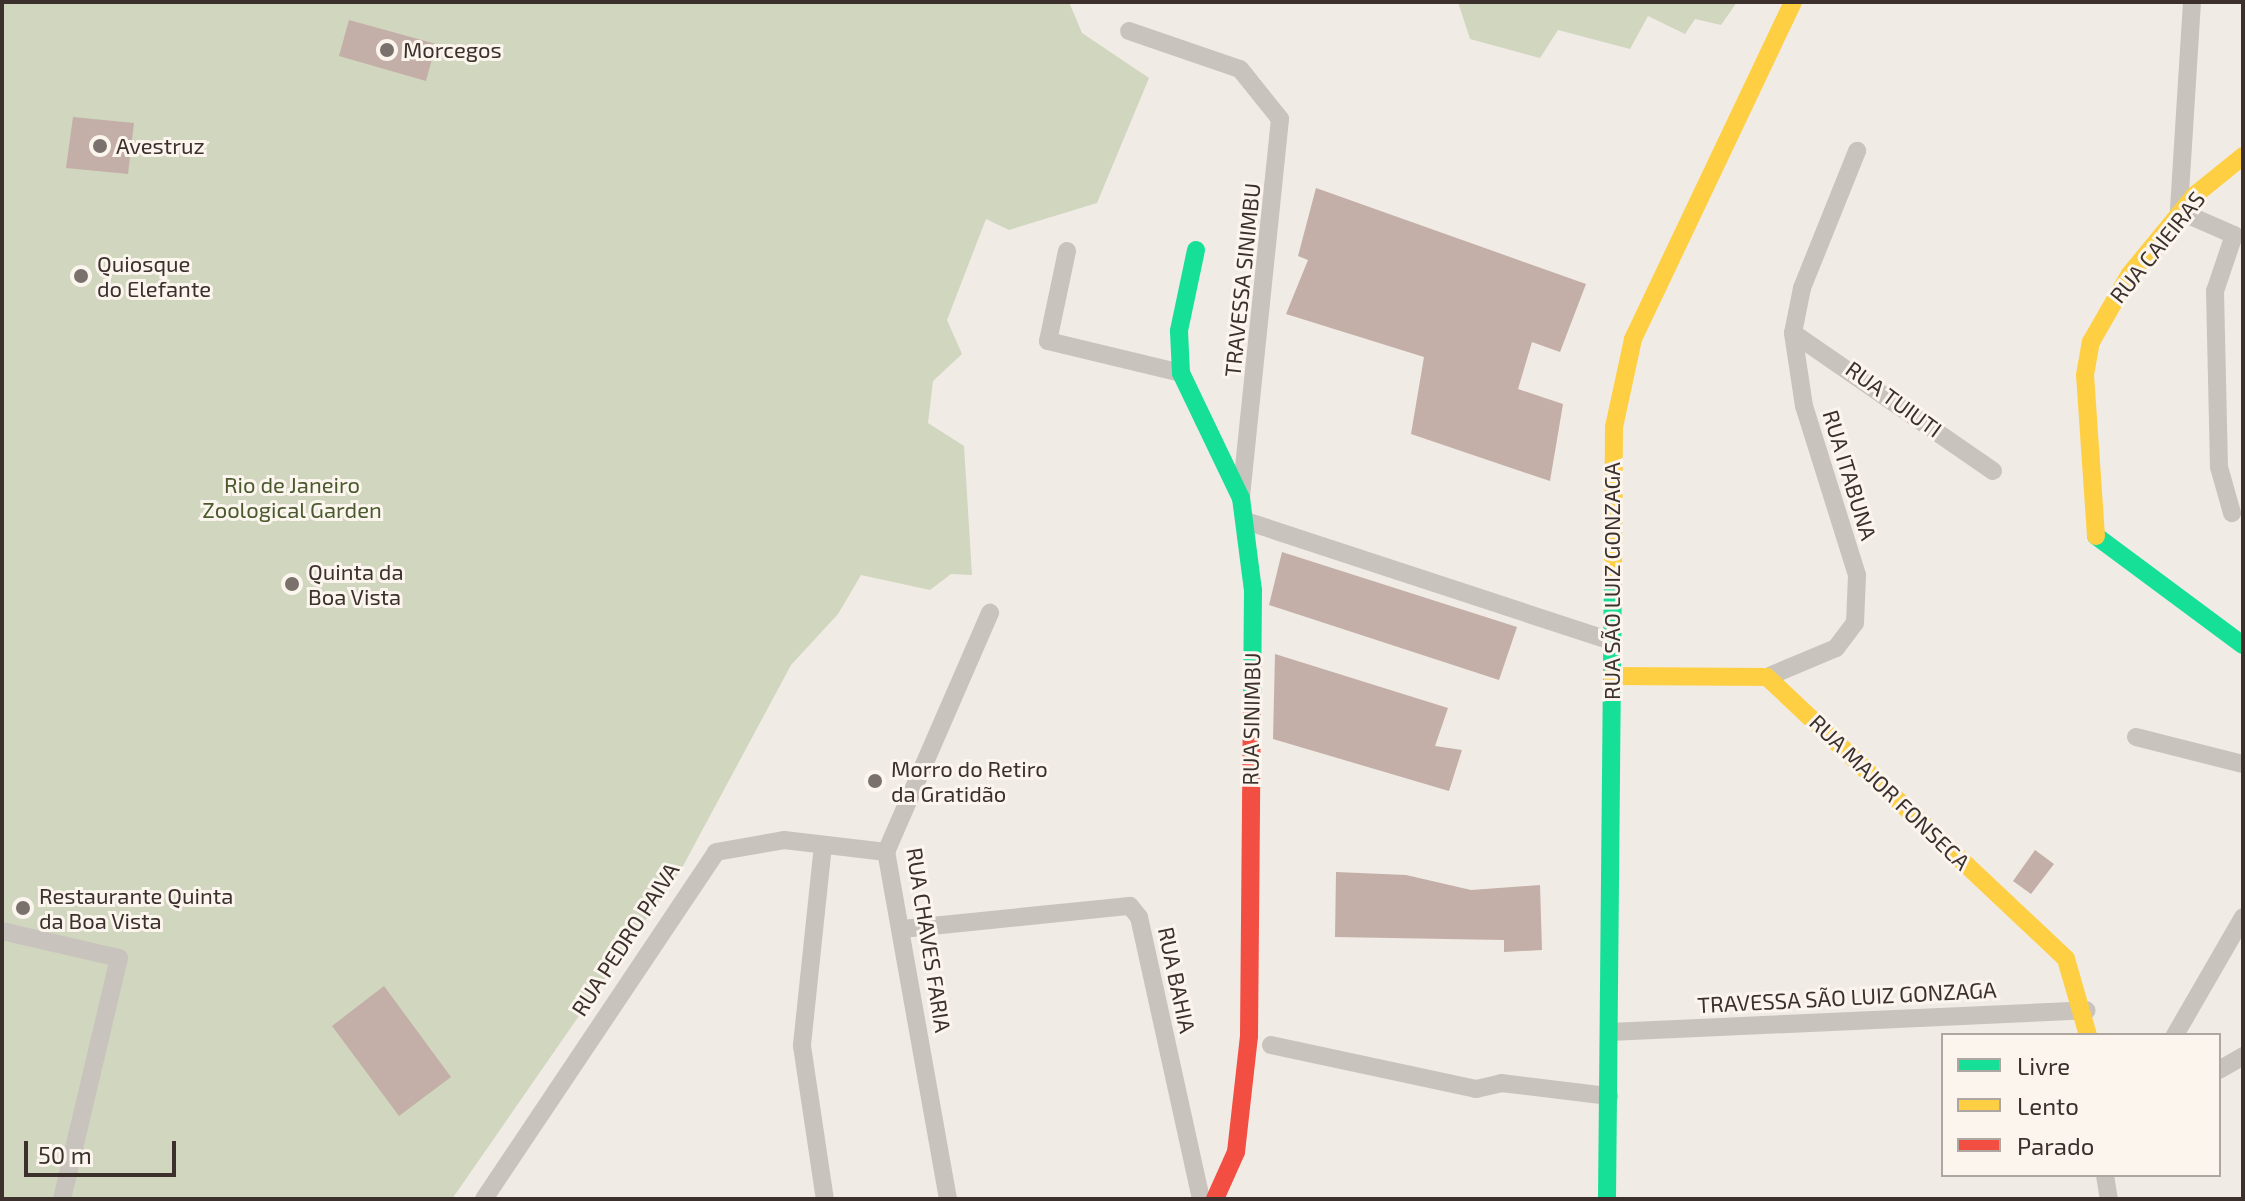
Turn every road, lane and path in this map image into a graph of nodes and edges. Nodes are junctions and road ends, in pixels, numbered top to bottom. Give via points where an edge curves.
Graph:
1 (1793, 2) edge
2 (2192, 2) edge
3 (1129, 31) dead end
4 (1857, 151) dead end
5 (2243, 156) edge
6 (2179, 211) junction
7 (2238, 234) edge
8 (1196, 250) dead end
9 (1067, 251) dead end
10 (1793, 333) junction
11 (1181, 373) junction
12 (1993, 471) dead end
13 (1241, 498) junction
14 (2232, 513) dead end
15 (1249, 522) junction
16 (990, 613) dead end
17 (1612, 641) junction
18 (2243, 645) edge
19 (1612, 676) junction
20 (1767, 677) junction
21 (2136, 737) dead end
22 (2243, 764) edge
23 (823, 845) junction
24 (886, 852) junction
25 (2243, 917) edge
26 (902, 929) junction
27 (2, 931) edge
28 (2086, 1010) junction
29 (1610, 1032) junction
30 (2088, 1033) edge
31 (2176, 1033) edge
32 (1271, 1045) dead end
33 (2243, 1056) edge
34 (2221, 1069) edge
35 (1609, 1096) junction
36 (2105, 1177) edge
37 (62, 1199) edge
38 (484, 1199) edge
39 (825, 1199) edge
40 (948, 1199) edge
41 (1201, 1199) edge
42 (1215, 1199) edge
43 (1607, 1199) edge
44 (2109, 1199) edge

1 - 17 street, RUA SÃO LUIZ GONZAGA via 1633,339 1614,427
2 - 6 street
3 - 13 street, TRAVESSA SINIMBU via 1252,76 1280,119
4 - 10 street, RUA ITABUNA via 1802,288
5 - 6 street, RUA CAIEIRAS
6 - 7 street
6 - 18 street, RUA CAIEIRAS via 2091,342 2085,375 2097,543
7 - 14 street via 2215,291 2219,467
8 - 11 street, RUA SINIMBU via 1179,331
9 - 11 street via 1048,341
10 - 12 street, RUA TUIUTI
10 - 20 street, RUA ITABUNA via 1804,406 1857,575 1855,623 1836,648
11 - 13 street, RUA SINIMBU
13 - 15 street, RUA SINIMBU
15 - 17 street
15 - 42 street, RUA SINIMBU via 1249,1036 1236,1152
16 - 24 street, RUA CHAVES FARIA
17 - 19 street, RUA SÃO LUIZ GONZAGA
19 - 20 street
19 - 29 street, RUA SÃO LUIZ GONZAGA
20 - 28 street, RUA MAJOR FONSECA via 2066,959
21 - 22 street
23 - 24 street, RUA PEDRO PAIVA
23 - 38 street, RUA PEDRO PAIVA via 732,844 700,868
23 - 39 street via 802,1046
24 - 26 street, RUA CHAVES FARIA
25 - 31 street
26 - 40 street, RUA CHAVES FARIA
26 - 41 street, RUA BAHIA via 1117,902 1130,906 1139,917
27 - 37 street via 119,958
28 - 29 street, TRAVESSA SÃO LUIZ GONZAGA
28 - 30 street, RUA MAJOR FONSECA
29 - 35 street, RUA SÃO LUIZ GONZAGA
32 - 35 street via 1476,1089 1501,1083
33 - 34 street
35 - 43 street, RUA SÃO LUIZ GONZAGA
36 - 44 street

